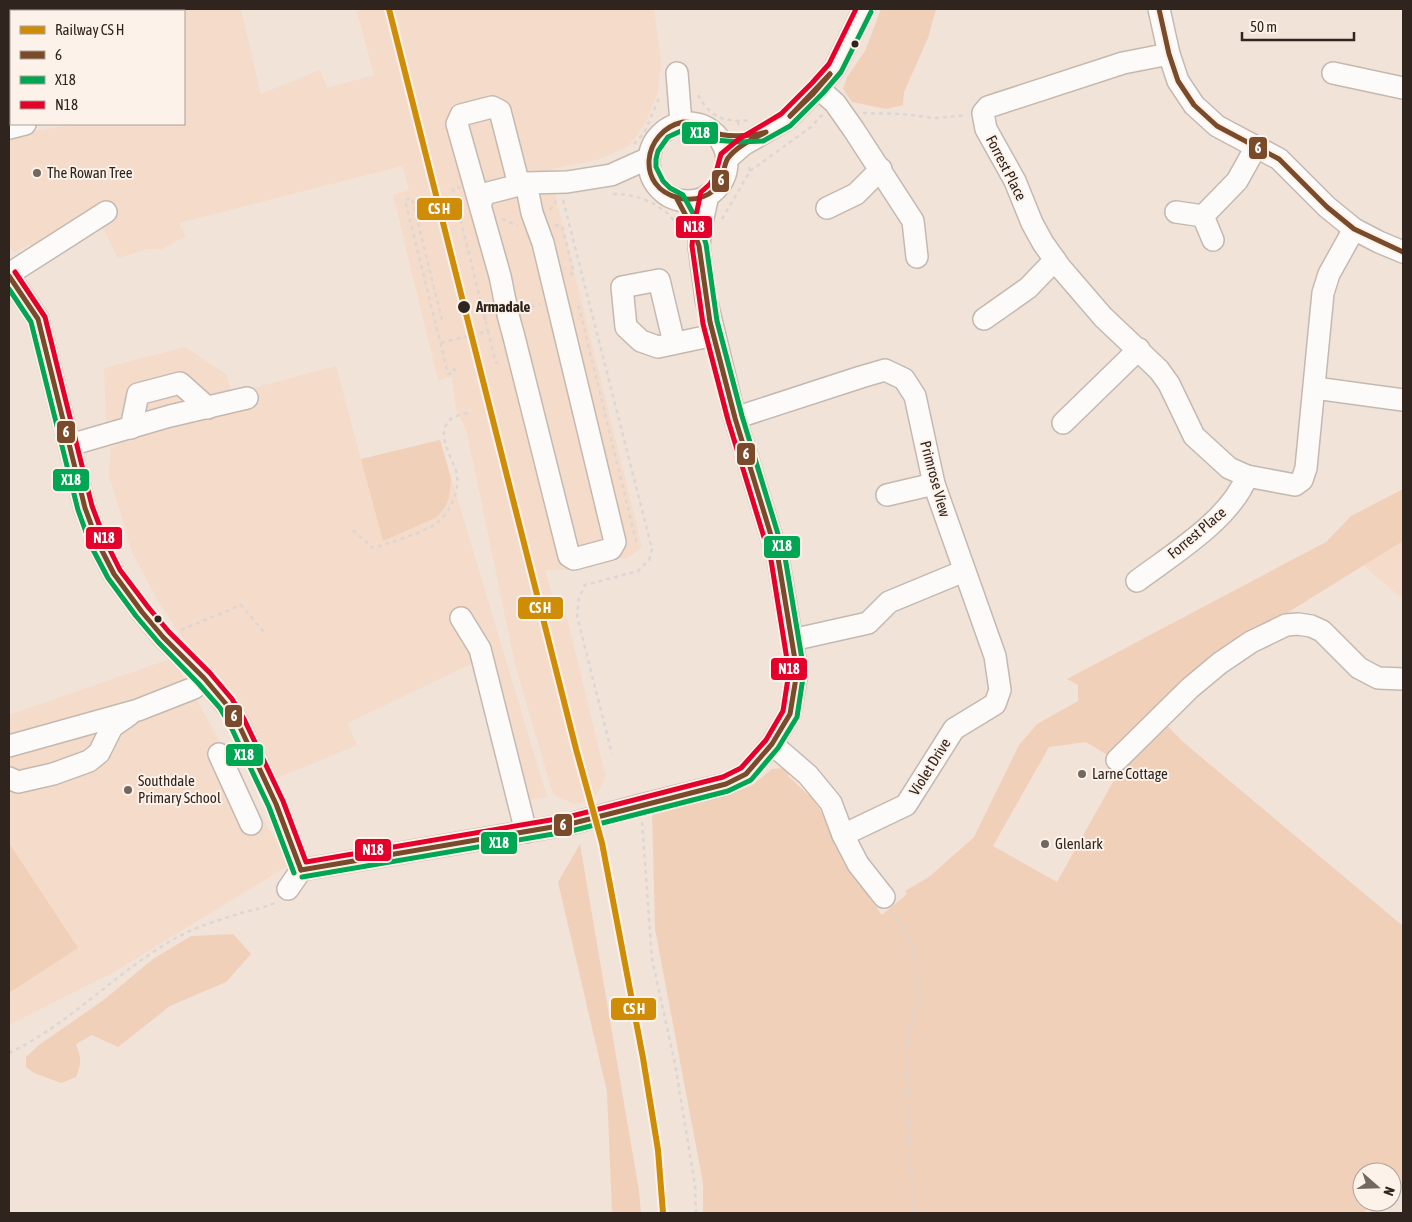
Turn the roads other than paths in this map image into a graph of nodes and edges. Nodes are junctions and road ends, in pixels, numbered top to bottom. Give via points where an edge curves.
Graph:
1 (864, 9) edge
2 (1159, 9) edge
3 (1169, 54) junction
4 (677, 73) dead end
5 (1333, 73) dead end
6 (818, 88) junction
7 (1403, 88) edge
8 (681, 123) junction
9 (715, 133) junction
10 (741, 140) junction
11 (1256, 147) junction
12 (639, 153) junction
13 (727, 159) junction
14 (881, 170) junction
15 (567, 182) junction
16 (523, 184) junction
17 (609, 185) junction
18 (657, 186) junction
19 (708, 195) junction
20 (677, 199) junction
21 (827, 208) dead end
22 (482, 209) junction
23 (106, 212) dead end
24 (1176, 212) dead end
25 (1203, 216) junction
26 (1354, 229) junction
27 (538, 230) junction
28 (698, 234) junction
29 (1213, 240) dead end
30 (1403, 252) edge
31 (917, 256) dead end
32 (1055, 260) junction
33 (9, 275) edge
34 (984, 319) dead end
35 (714, 335) junction
36 (674, 343) dead end
37 (1139, 349) junction
38 (1315, 388) junction
39 (247, 398) dead end
40 (1403, 400) edge
41 (208, 408) junction
42 (735, 418) junction
43 (1063, 423) dead end
44 (130, 428) junction
45 (70, 445) junction
46 (1247, 476) junction
47 (934, 484) junction
48 (887, 495) dead end
49 (964, 571) junction
50 (1137, 581) dead end
51 (462, 618) dead end
52 (792, 640) junction
53 (204, 678) junction
54 (1403, 679) edge
55 (138, 710) junction
56 (772, 744) junction
57 (9, 746) edge
58 (219, 754) dead end
59 (1117, 760) dead end
60 (258, 765) junction
61 (9, 778) edge
62 (231, 779) junction
63 (251, 824) dead end
64 (526, 832) junction
65 (843, 836) junction
66 (301, 870) junction
67 (288, 889) road end
68 (884, 897) road end

1 - 6 street via 834,68
2 - 3 street
3 - 11 street via 1178,81 1194,105 1217,126
3 - 32 street, Forrest Place via 1122,64 988,108 983,113 990,138 1015,181 1036,230
4 - 8 street
5 - 7 street
6 - 10 street via 786,120 761,134
6 - 14 street via 835,103
8 - 9 street via 693,122
8 - 12 street via 667,129 651,148
9 - 10 street
9 - 13 street
10 - 13 street
11 - 25 street via 1237,181
11 - 26 street via 1279,159
12 - 17 street
12 - 18 street
13 - 19 street via 722,180
14 - 21 street via 856,194
14 - 31 street via 914,221
15 - 16 street
15 - 17 street
15 - 27 street via 547,197 540,209
16 - 22 street via 484,194
16 - 22 street via 500,111 492,107 461,115 457,124
16 - 27 street
17 - 18 street
18 - 20 street
19 - 20 street via 698,200
19 - 28 street
20 - 28 street
22 - 27 street via 569,556 574,559 611,549 615,542
23 - 33 street
24 - 25 street
25 - 29 street
26 - 30 street
26 - 38 street, Forrest Place via 1329,274 1323,294
28 - 35 street
32 - 34 street via 1028,288
32 - 37 street, Forrest Place via 1103,317
33 - 45 street via 38,320
35 - 36 street
35 - 42 street
37 - 43 street
37 - 46 street, Forrest Place via 1169,384 1194,436 1222,463
38 - 40 street
38 - 46 street, Forrest Place via 1302,480 1295,485
39 - 41 street
41 - 44 street
41 - 44 street via 180,383 138,394
42 - 47 street, Primrose View via 885,370 904,379 915,396
42 - 52 street via 778,558
44 - 45 street
45 - 53 street via 85,508 114,574 163,637
46 - 50 street, Forrest Place via 1236,499 1221,514
47 - 48 street
47 - 49 street, Primrose View
49 - 52 street via 889,602 868,623
49 - 65 street, Violet Drive via 995,656 1000,690 995,704 954,728 906,805
51 - 64 street via 480,649
52 - 56 street via 797,672 790,714
53 - 55 street via 194,688
53 - 60 street via 238,723
54 - 59 street via 1378,678 1358,668 1322,631 1311,626 1286,625 1220,662
55 - 57 street
55 - 61 street via 112,727 99,754 89,761 18,782
56 - 64 street via 746,774 726,784
56 - 65 street via 808,775 831,803
58 - 62 street
60 - 62 street
60 - 66 street
62 - 63 street
64 - 66 street
65 - 68 street via 858,864
66 - 67 street

